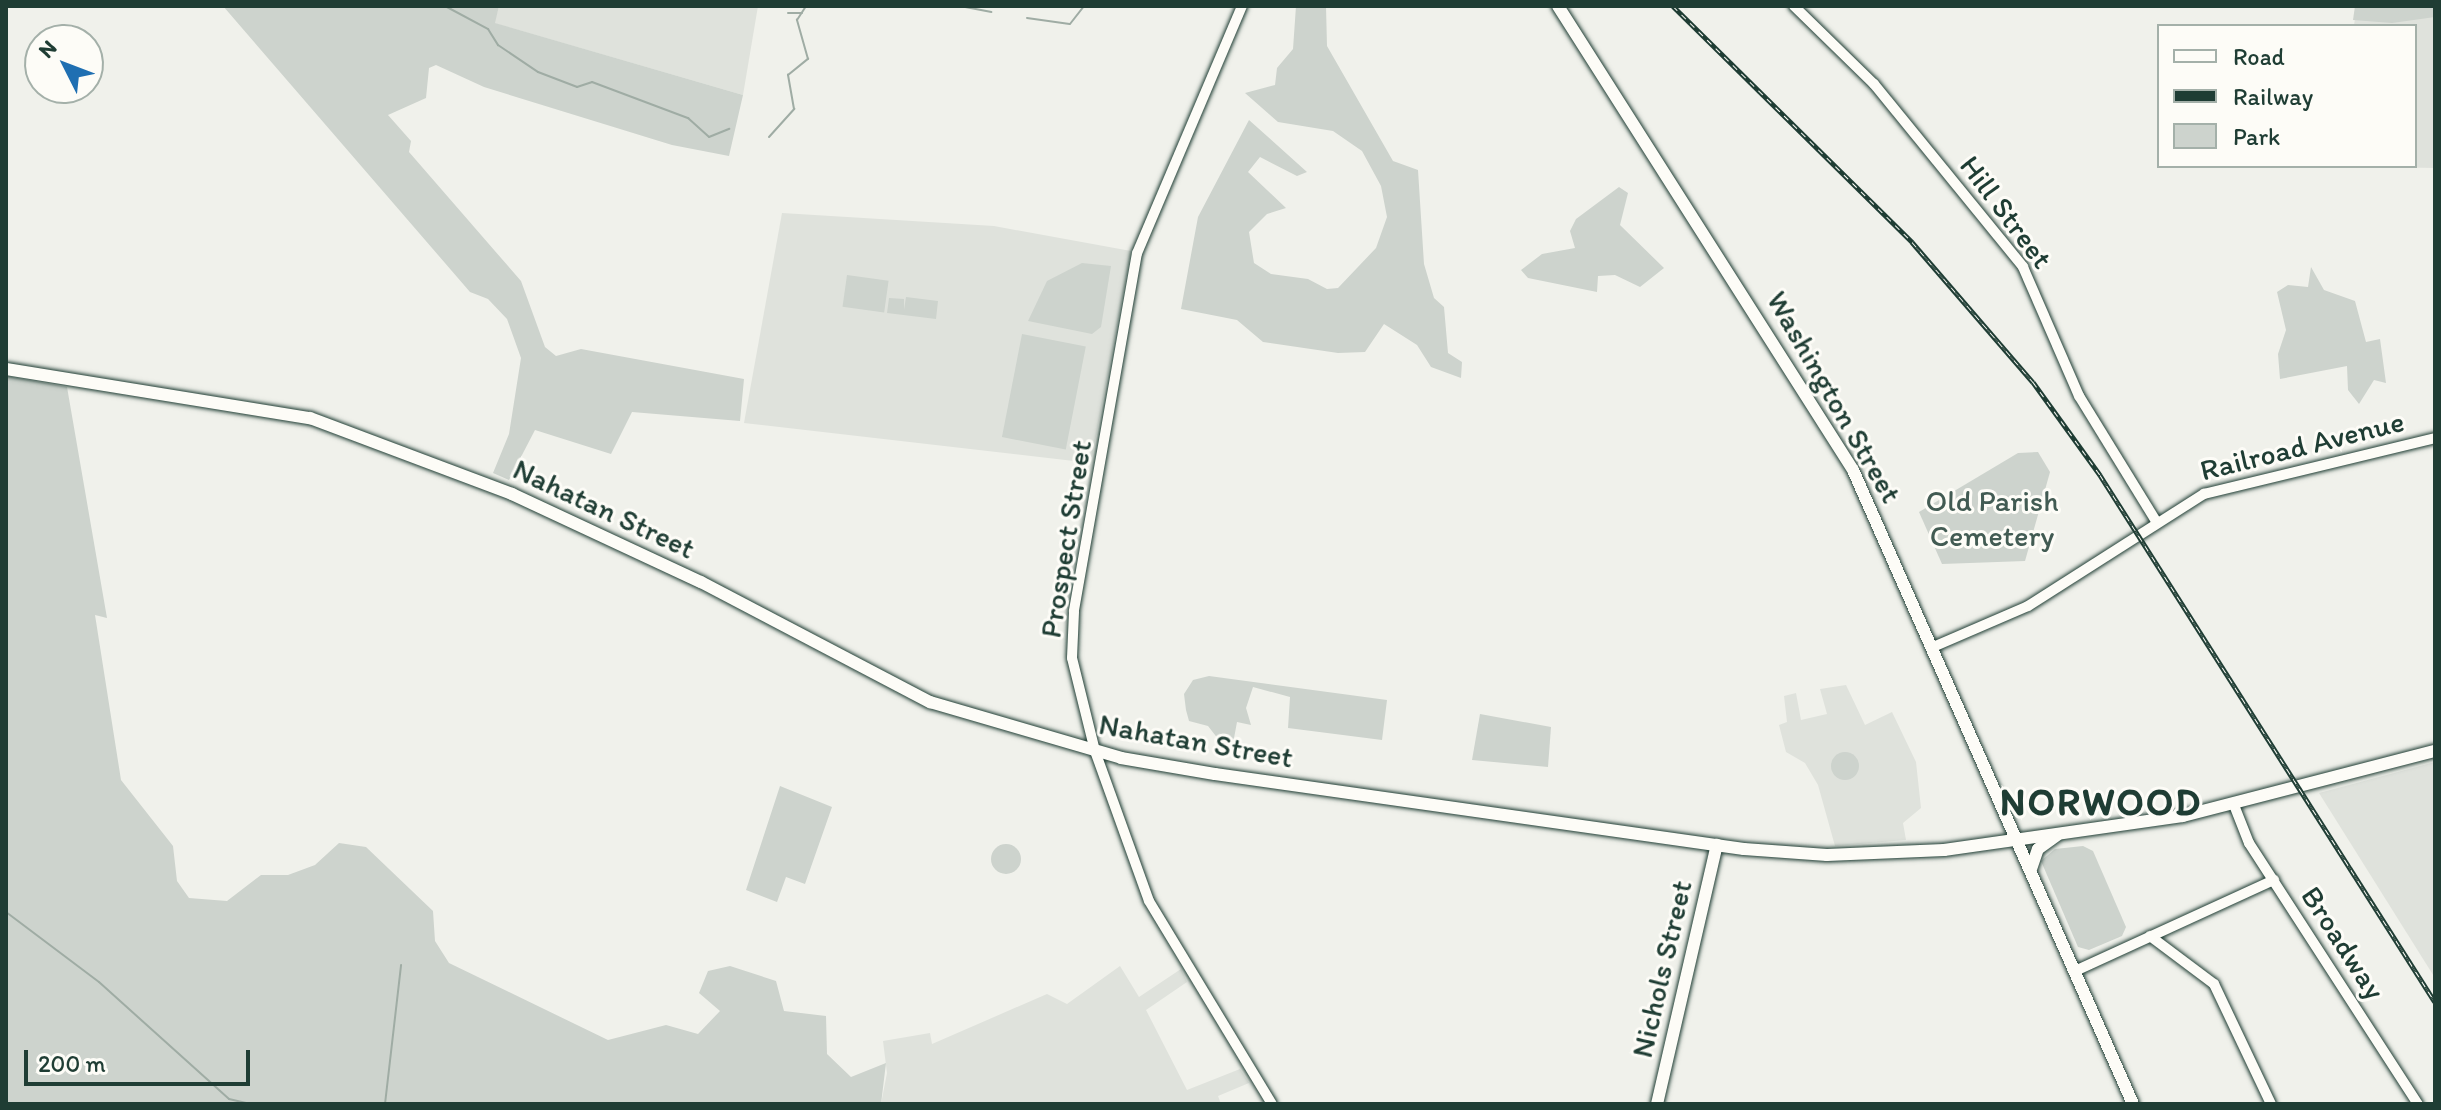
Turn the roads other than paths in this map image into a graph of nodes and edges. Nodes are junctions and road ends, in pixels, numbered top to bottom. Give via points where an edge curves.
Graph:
1 (1242, 6) edge
2 (1558, 6) edge
3 (1794, 6) edge
4 (6, 369) edge
5 (2435, 438) edge
6 (2156, 521) junction
7 (1933, 647) junction
8 (1095, 751) junction
9 (2435, 751) edge
10 (2234, 805) junction
11 (2063, 833) junction
12 (2016, 837) junction
13 (1717, 845) junction
14 (2031, 872) junction
15 (2274, 880) junction
16 (2150, 936) junction
17 (2075, 971) junction
18 (1272, 1104) edge
19 (1657, 1104) edge
20 (2133, 1104) edge
21 (2271, 1104) edge
22 (2418, 1104) edge

1 - 8 street, Prospect Street via 1137,253 1072,627 1075,680
2 - 7 main road, Washington Street via 1844,455
3 - 6 street, Hill Street via 1874,84 2023,267 2079,396
4 - 8 main road, Nahatan Street via 310,418 512,494 701,582 909,693
5 - 6 street, Railroad Avenue via 2241,481
6 - 7 street, Railroad Avenue via 2028,606
7 - 12 main road, Washington Street
8 - 13 main road, Nahatan Street
8 - 18 street, Prospect Street via 1149,901
9 - 10 main road, Nahatan Street
10 - 11 main road, Nahatan Street
10 - 15 street, Broadway via 2240,827
11 - 12 main road, Nahatan Street
11 - 14 main road via 2038,849
12 - 13 main road, Nahatan Street via 1944,850 1827,855
12 - 14 main road, Washington Street
13 - 19 main road, Nichols Street
14 - 17 main road, Washington Street
15 - 16 street
15 - 22 street, Broadway
16 - 17 street
16 - 21 street via 2214,984
17 - 20 main road, Washington Street

